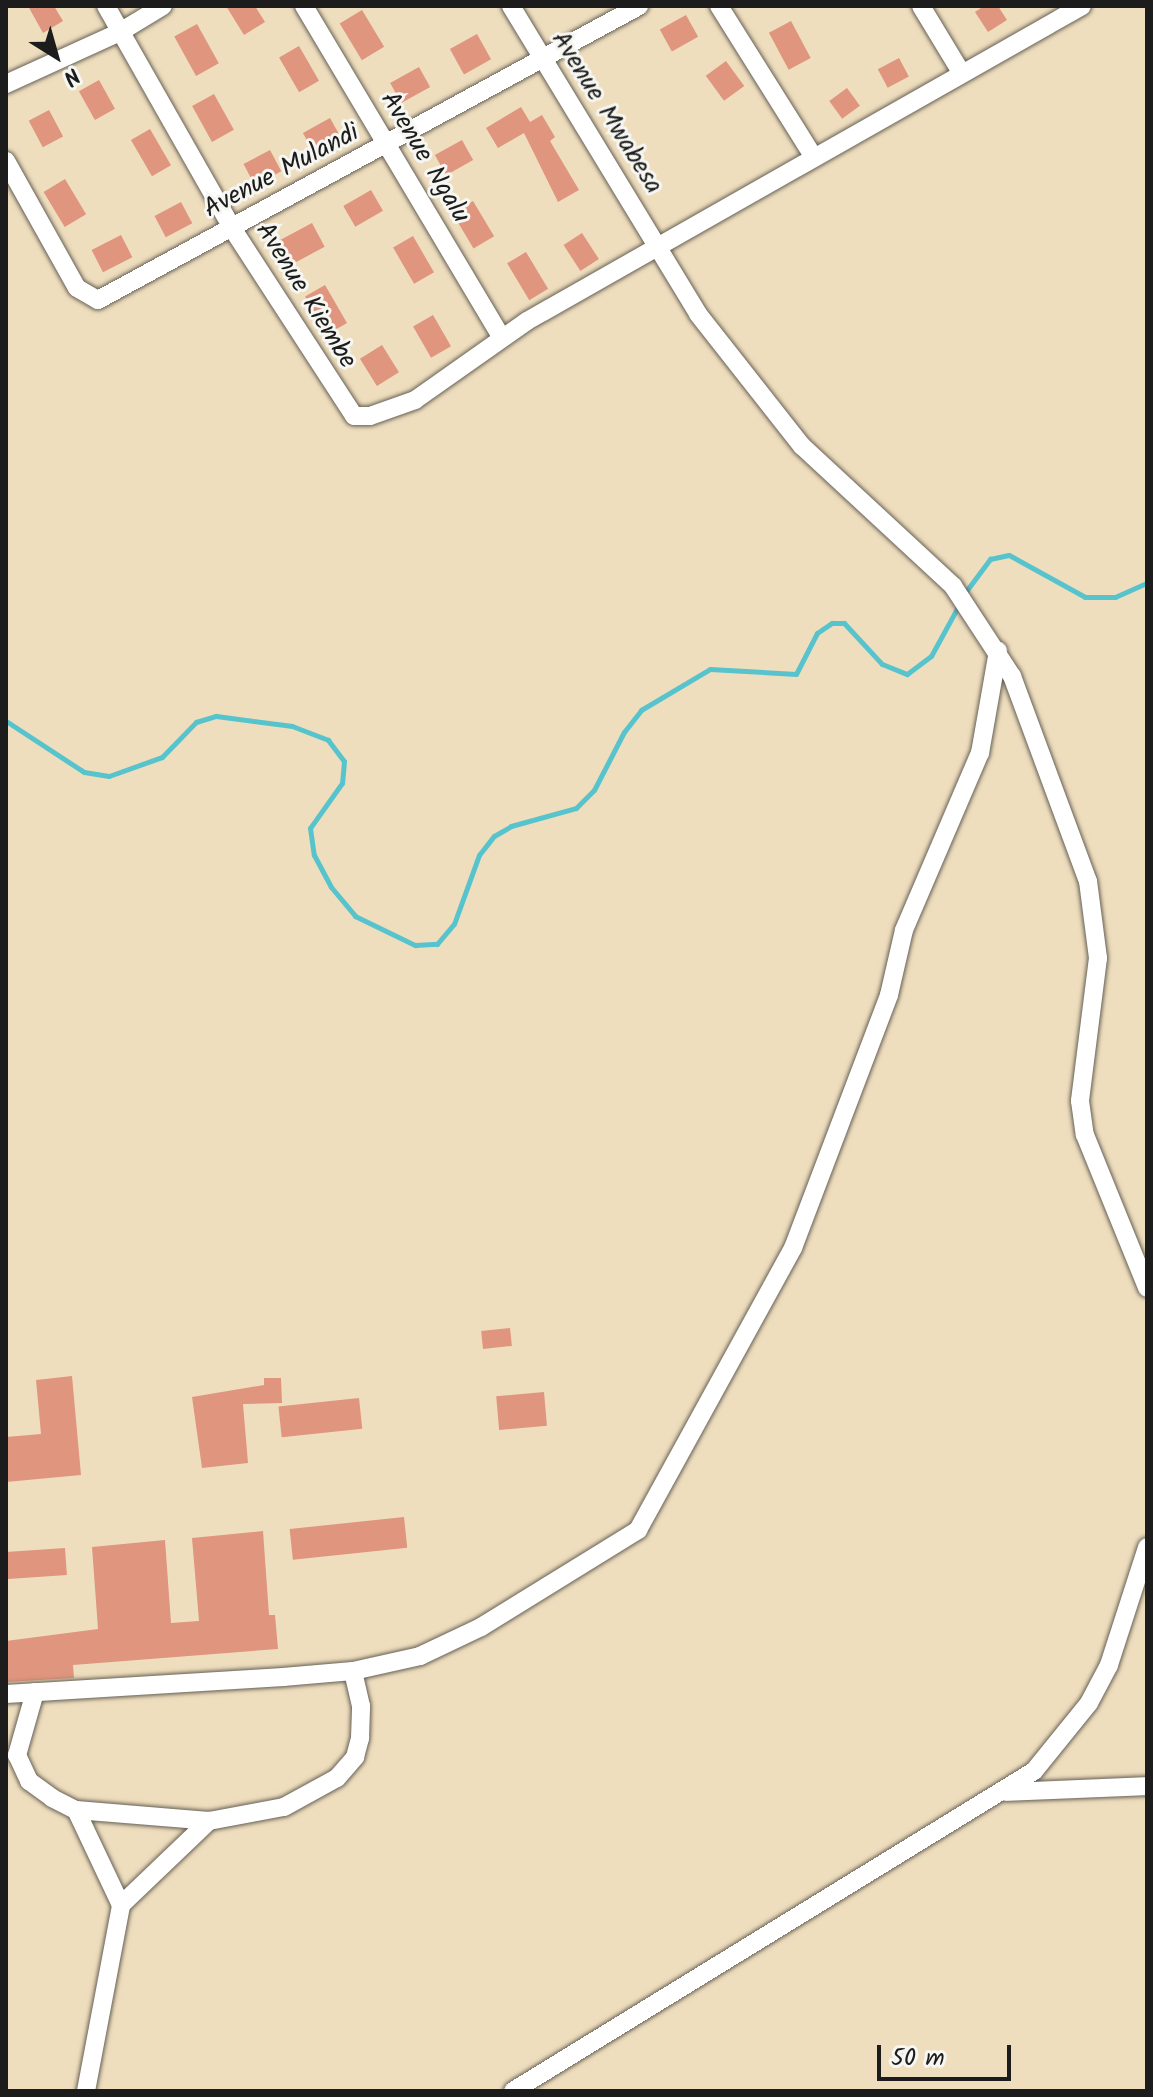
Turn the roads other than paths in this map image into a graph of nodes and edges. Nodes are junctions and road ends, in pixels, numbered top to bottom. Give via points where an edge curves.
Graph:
1 (106, 6) edge
2 (163, 6) edge
3 (304, 6) edge
4 (511, 6) edge
5 (639, 6) edge
6 (719, 6) edge
7 (921, 6) edge
8 (1082, 6) edge
9 (120, 32) junction
10 (542, 60) junction
11 (961, 72) junction
12 (6, 84) edge
13 (387, 147) junction
14 (813, 156) junction
15 (6, 161) edge
16 (232, 228) junction
17 (658, 246) junction
18 (501, 336) junction
19 (998, 651) junction
20 (1147, 1288) edge
21 (1147, 1547) edge
22 (353, 1671) junction
23 (35, 1692) junction
24 (6, 1694) edge
25 (1147, 1786) edge
26 (1006, 1792) junction
27 (76, 1810) junction
28 (209, 1821) junction
29 (121, 1905) junction
30 (86, 2091) edge
31 (513, 2091) edge

1 - 9 street, Avenue Kiembe
2 - 9 street
3 - 13 street, Avenue Ngalu
4 - 10 street, Avenue Mwabesa
5 - 10 street, Avenue Mulandi
6 - 14 street
7 - 11 street
8 - 11 street
9 - 12 street
9 - 16 street, Avenue Kiembe
10 - 13 street, Avenue Mulandi
10 - 17 street, Avenue Mwabesa
11 - 14 street
13 - 16 street, Avenue Mulandi
13 - 18 street, Avenue Ngalu
14 - 17 street
15 - 16 street, Avenue Mulandi via 77,288 98,300
16 - 18 street, Avenue Kiembe via 342,405 354,416 370,416 415,400
17 - 18 street
17 - 19 street, Avenue Mwabesa via 698,314 802,446 953,586
19 - 20 street, Avenue Mwabesa via 1025,702 1088,881 1098,958 1080,1101 1085,1135
19 - 22 street via 980,753 904,930 889,995 810,1207 650,1515 621,1543 481,1627 420,1656
21 - 26 street via 1128,1616 1089,1703 1034,1771
22 - 23 street
22 - 28 street via 361,1706 360,1738 355,1757 337,1778 284,1807
23 - 24 street
23 - 27 street via 17,1755 29,1781
25 - 26 street
26 - 31 street
27 - 28 street
27 - 29 street
28 - 29 street
29 - 30 street

